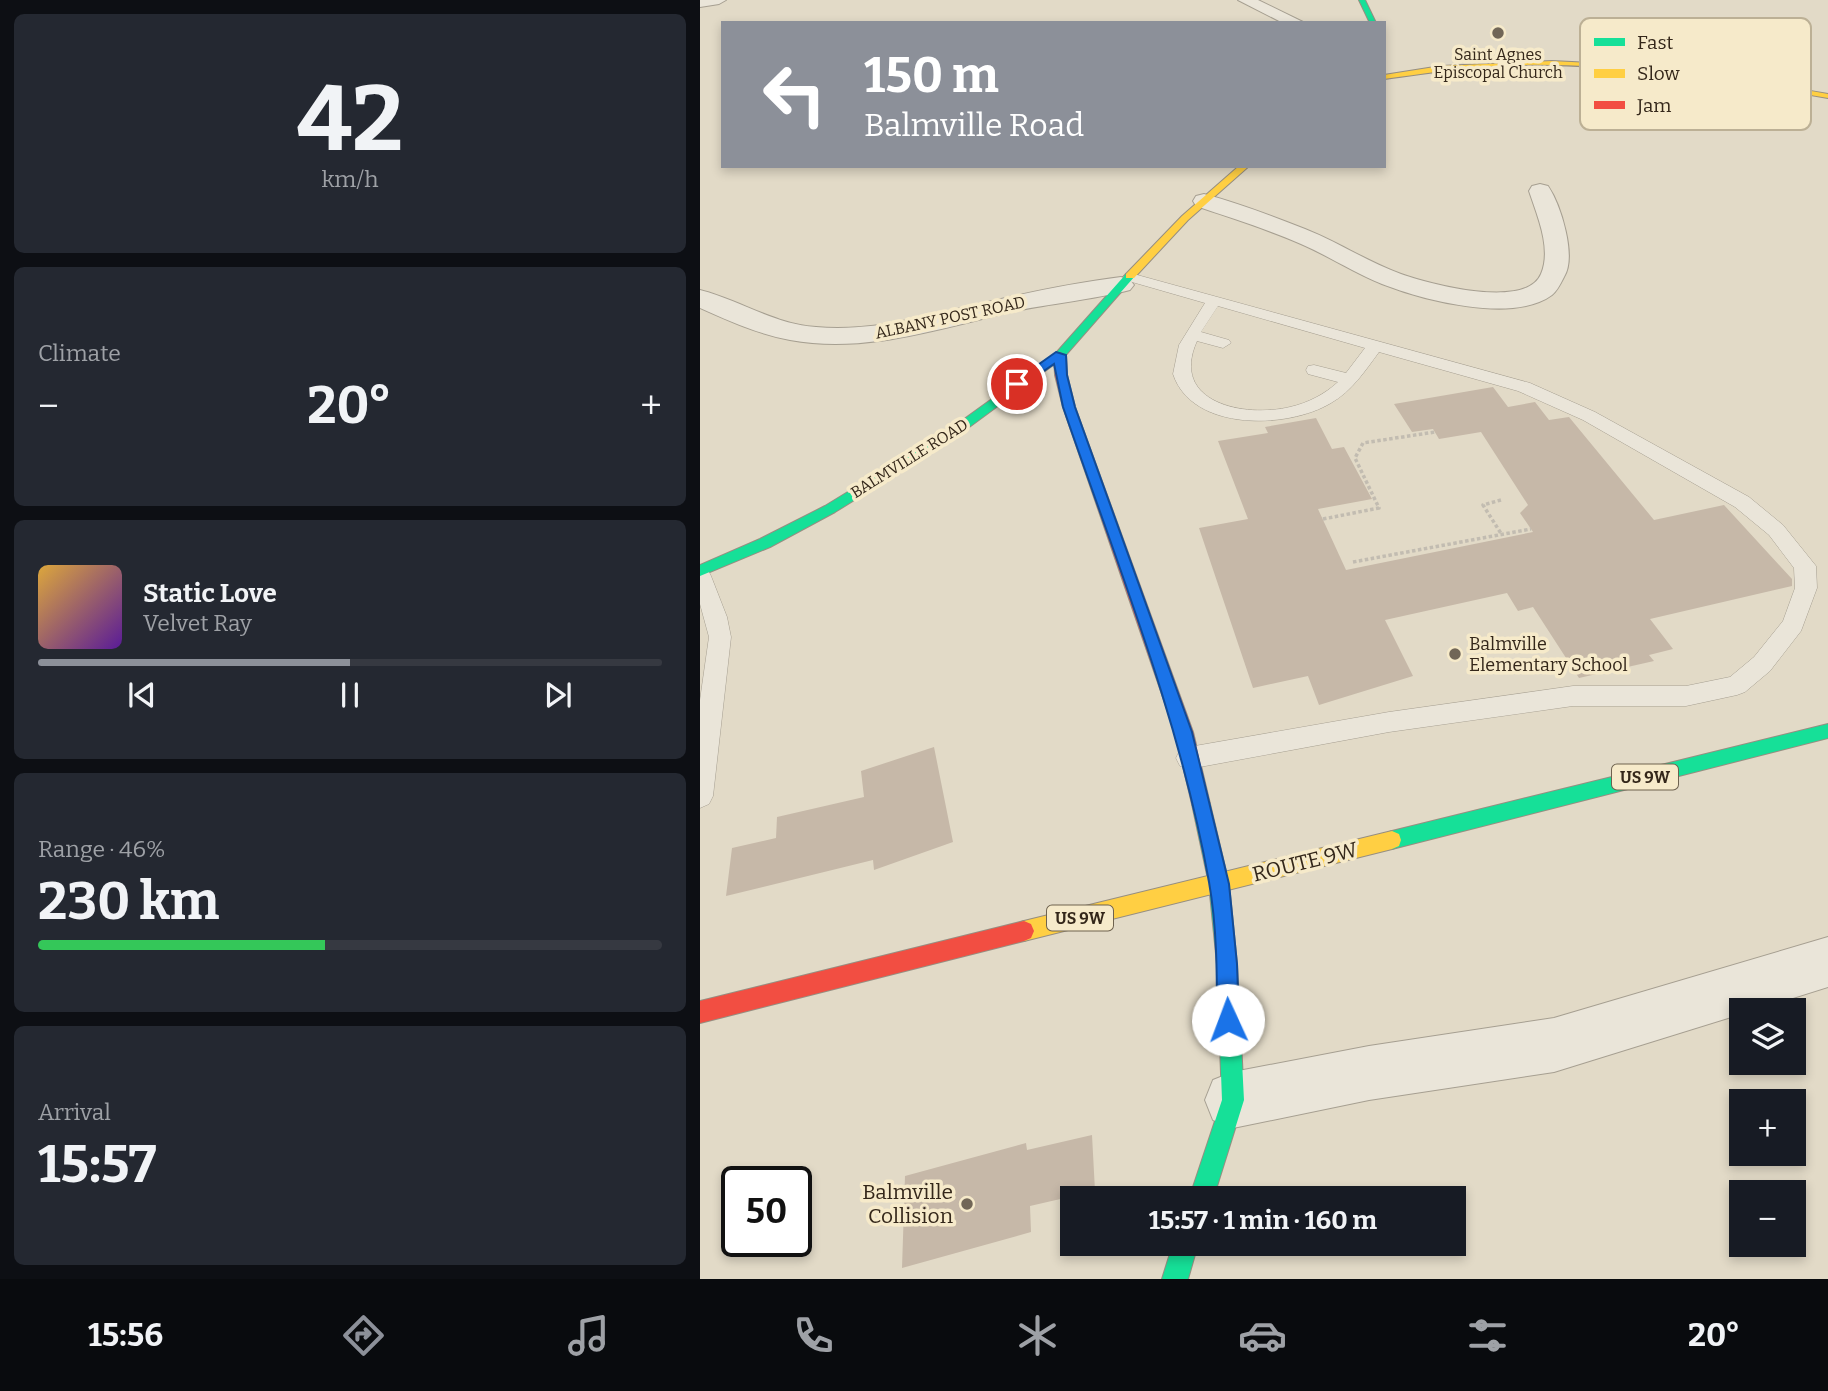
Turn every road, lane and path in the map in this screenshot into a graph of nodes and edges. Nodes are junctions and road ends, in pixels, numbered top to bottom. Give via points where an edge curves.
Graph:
1 (719, 0) edge
2 (1245, 0) edge
3 (1362, 0) edge
4 (700, 2) edge
5 (1292, 21) edge
6 (1372, 21) edge
7 (1580, 64) edge
8 (1386, 77) edge
9 (1243, 168) edge
10 (1540, 191) dead end
11 (1203, 201) junction
12 (1126, 281) junction
13 (700, 298) edge
14 (1214, 300) junction
15 (1193, 335) junction
16 (1223, 343) dead end
17 (1376, 345) junction
18 (1060, 355) junction
19 (1314, 370) dead end
20 (1348, 379) junction
21 (1435, 432) dead end
22 (1501, 500) dead end
23 (1323, 519) dead end
24 (1531, 529) dead end
25 (1502, 535) junction
26 (1353, 562) dead end
27 (700, 573) edge
28 (1828, 731) edge
29 (1189, 758) junction
30 (700, 796) edge
31 (1219, 884) junction
32 (1828, 962) edge
33 (700, 1012) edge
34 (1233, 1100) junction
35 (1205, 1186) edge
36 (1182, 1256) edge
37 (1175, 1279) edge

1 - 4 street
2 - 5 street
3 - 6 main road
7 - 8 main road via 1453,64
9 - 11 main road, BALMVILLE ROAD
10 - 11 street via 1556,237 1554,275 1539,292 1513,300 1473,300 1391,279 1310,239
11 - 12 main road, BALMVILLE ROAD
12 - 13 street, ALBANY POST ROAD via 860,336 788,332
12 - 14 lane
12 - 18 main road, BALMVILLE ROAD
14 - 15 lane
14 - 17 lane
15 - 16 lane
15 - 20 lane via 1181,374 1189,390 1209,405 1236,414 1292,413 1339,391
17 - 20 lane
17 - 29 lane via 1524,387 1589,416 1742,502 1776,530 1805,566 1806,589 1793,625 1762,664 1737,685 1686,696 1573,696 1389,722
18 - 27 main road, BALMVILLE ROAD via 952,434 824,512
18 - 29 main road via 1069,407 1184,732
19 - 20 lane
21 - 23 path via 1363,443 1355,458 1379,508
22 - 25 path via 1483,505
24 - 25 path
25 - 26 path
27 - 30 lane via 720,637
28 - 31 main road, ROUTE 9W / US 9W
29 - 31 main road
31 - 33 main road, ROUTE 9W / US 9W
31 - 34 main road
32 - 34 street via 1554,1045 1369,1073
34 - 35 main road
36 - 37 main road

